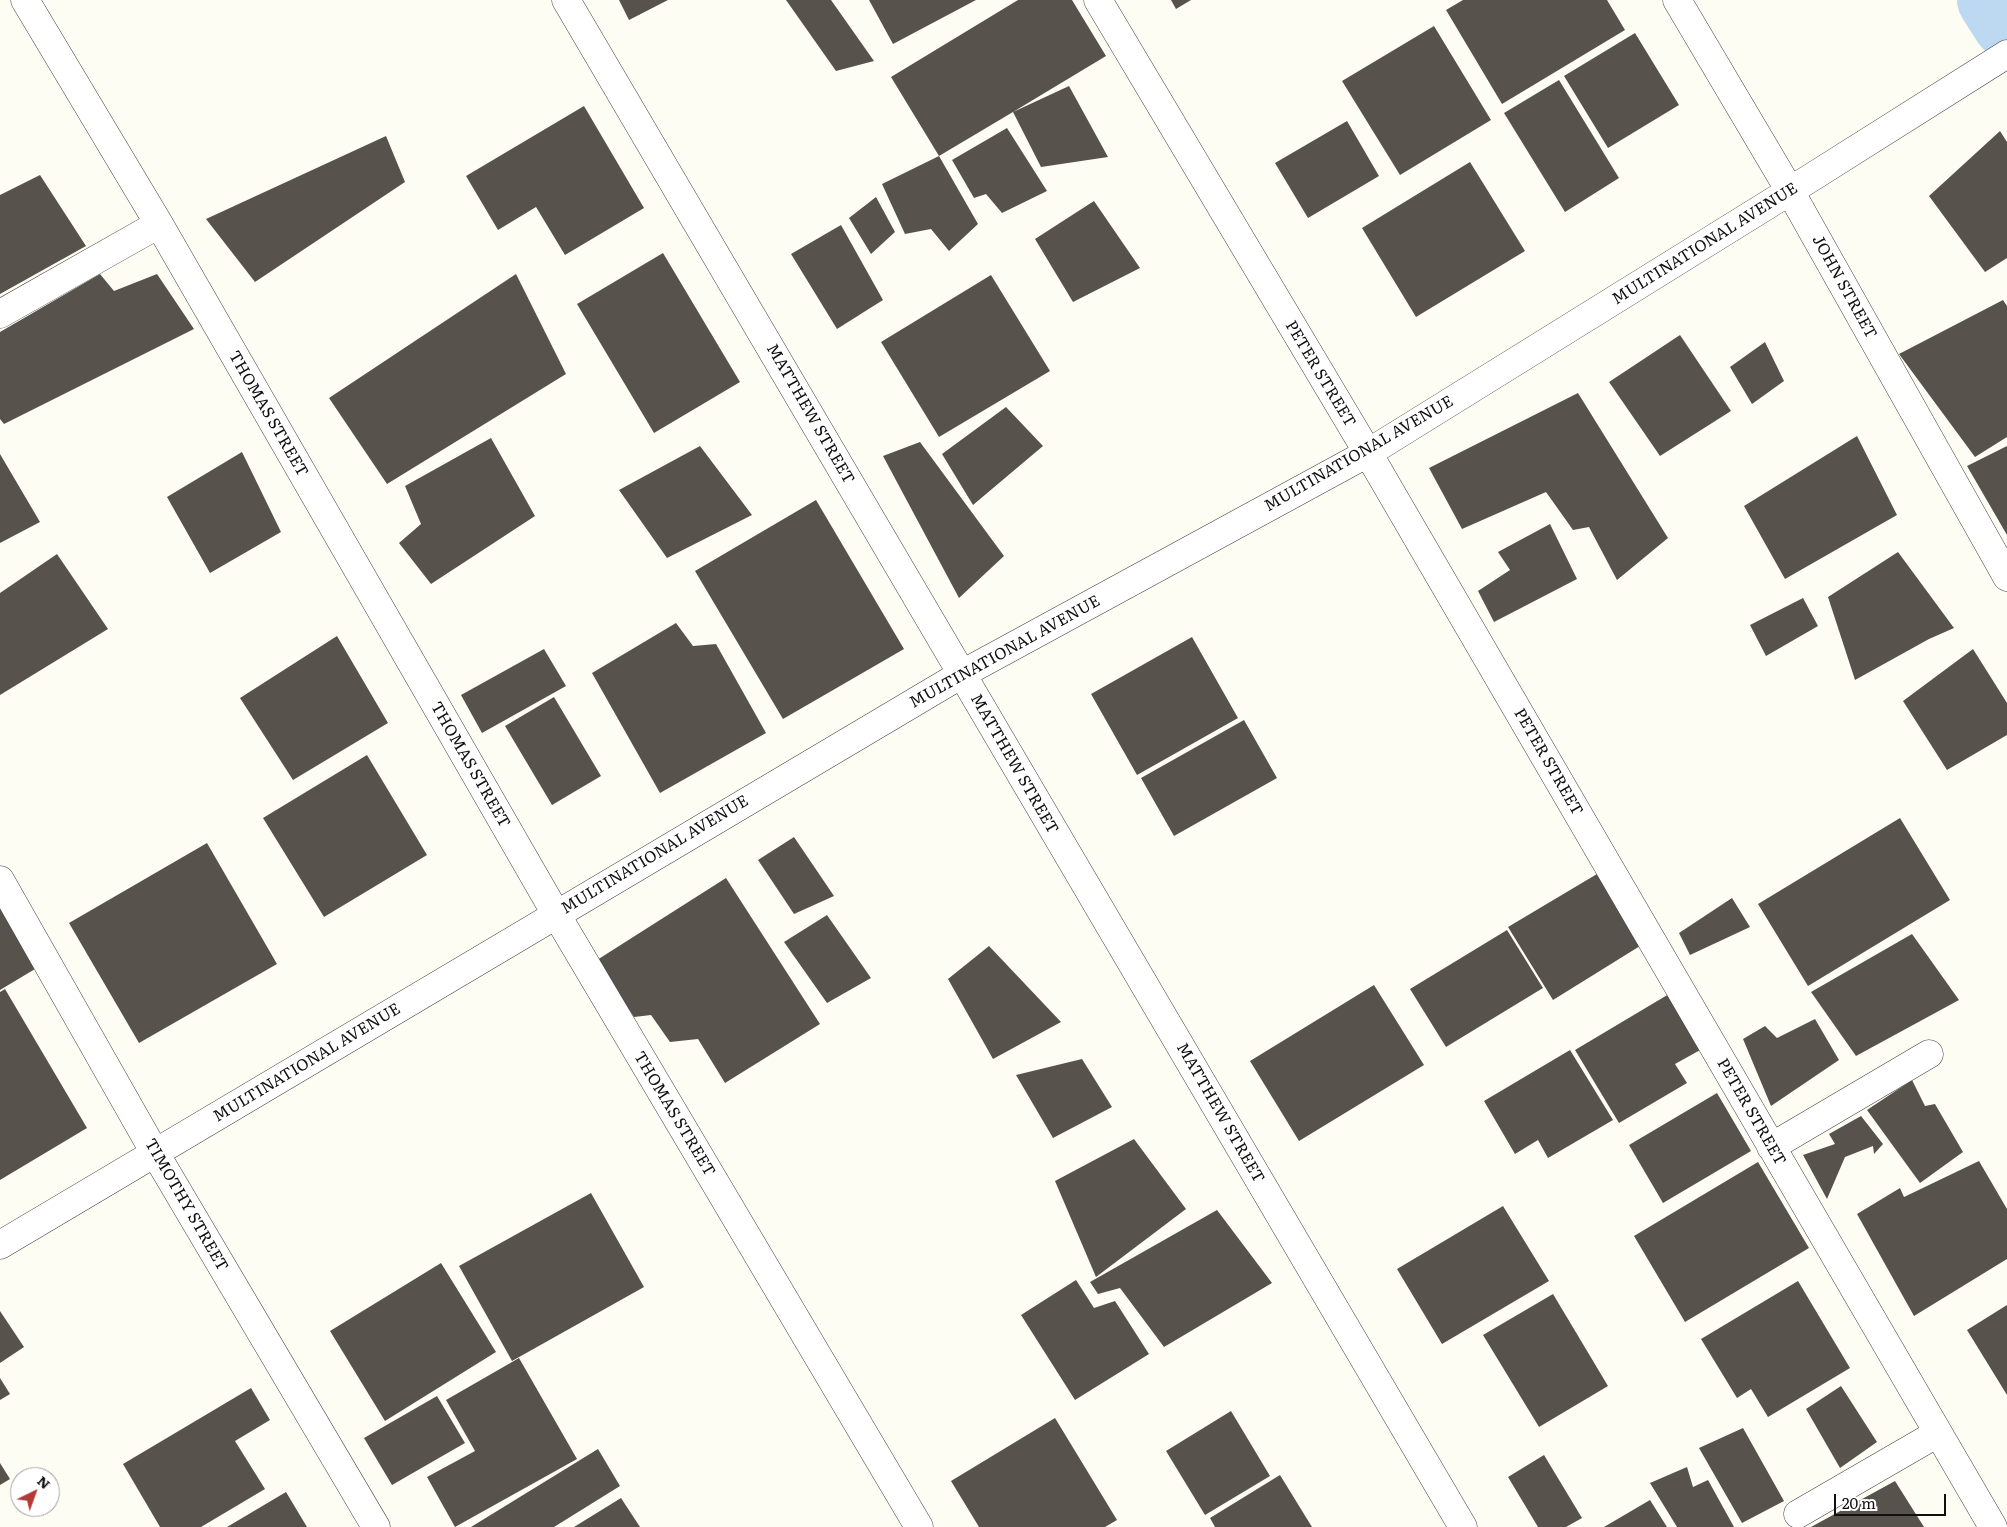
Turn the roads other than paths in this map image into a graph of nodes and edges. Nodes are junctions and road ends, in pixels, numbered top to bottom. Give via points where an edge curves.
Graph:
1 (25, 0) edge
2 (566, 0) edge
3 (1098, 0) edge
4 (1677, 0) edge
5 (1996, 61) edge
6 (1790, 191) junction
7 (159, 224) junction
8 (0, 314) edge
9 (1368, 453) junction
10 (2007, 576) edge
11 (962, 674) junction
12 (0, 880) edge
13 (556, 914) junction
14 (1929, 1054) dead end
15 (1771, 1147) junction
16 (155, 1153) junction
17 (0, 1245) edge
18 (1938, 1433) junction
19 (1798, 1514) dead end
20 (376, 1527) edge
21 (919, 1527) edge
22 (1463, 1527) edge
23 (1993, 1527) edge

1 - 7 street, THOMAS STREET
2 - 11 street, MATTHEW STREET
3 - 9 street, PETER STREET
4 - 6 street, JOHN STREET
5 - 6 street, MULTINATIONAL AVENUE
6 - 9 street, MULTINATIONAL AVENUE
6 - 10 street, JOHN STREET
7 - 8 street
7 - 13 street, THOMAS STREET
9 - 11 street, MULTINATIONAL AVENUE
9 - 15 street, PETER STREET
11 - 13 street, MULTINATIONAL AVENUE
11 - 22 street, MATTHEW STREET
12 - 16 street, TIMOTHY STREET
13 - 16 street, MULTINATIONAL AVENUE
13 - 21 street, THOMAS STREET
14 - 15 street
15 - 18 street, PETER STREET
16 - 17 street, MULTINATIONAL AVENUE
16 - 20 street, TIMOTHY STREET
18 - 19 street
18 - 23 street, PETER STREET

